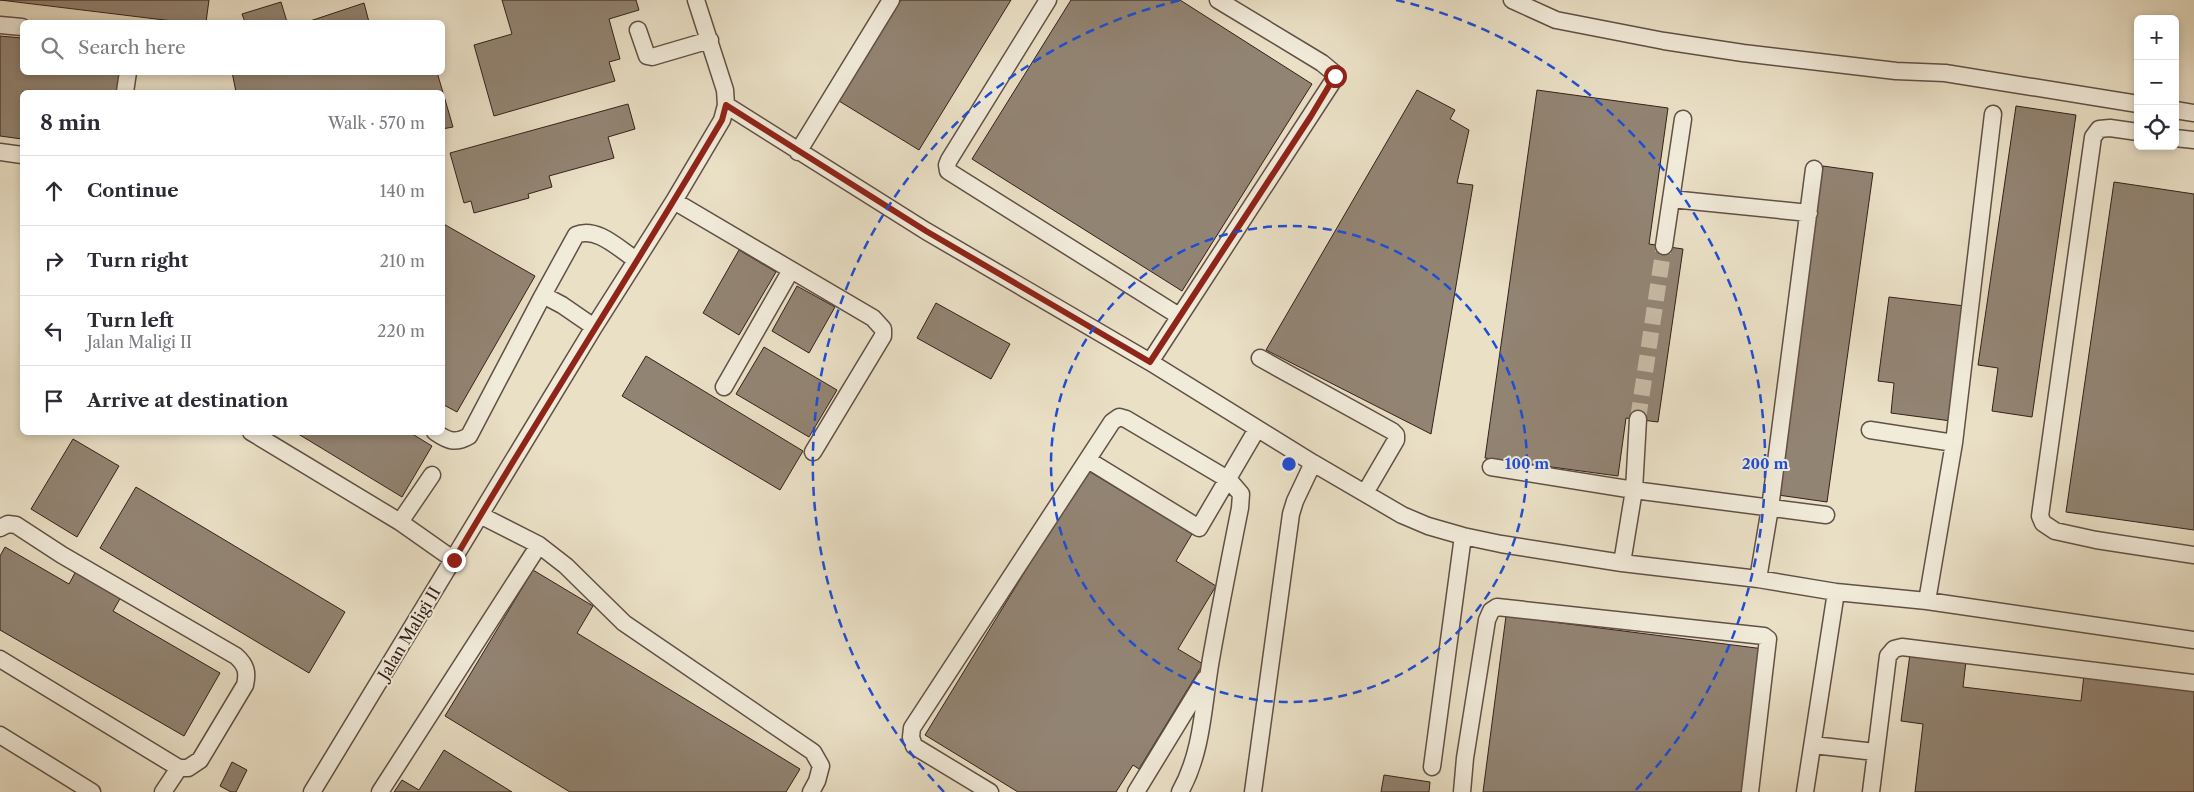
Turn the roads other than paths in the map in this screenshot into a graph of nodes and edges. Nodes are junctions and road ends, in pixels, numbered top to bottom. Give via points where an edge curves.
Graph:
1 (696, 0) edge
2 (891, 0) edge
3 (1048, 0) edge
4 (1218, 0) edge
5 (1512, 0) edge
6 (0, 25) edge
7 (20, 28) edge
8 (638, 30) dead end
9 (710, 40) junction
10 (128, 75) edge
11 (126, 90) edge
12 (2134, 103) edge
13 (726, 105) junction
14 (2179, 111) edge
15 (2194, 113) edge
16 (1994, 114) dead end
17 (1683, 119) dead end
18 (2134, 131) edge
19 (2179, 138) edge
20 (2194, 140) edge
21 (0, 152) edge
22 (798, 152) junction
23 (20, 156) edge
24 (1814, 169) dead end
25 (1671, 199) junction
26 (674, 201) junction
27 (1809, 213) junction
28 (1664, 246) tunnel mouth
29 (636, 260) junction
30 (791, 270) junction
31 (544, 295) junction
32 (1179, 316) junction
33 (594, 327) junction
34 (1260, 358) dead end
35 (1150, 362) junction
36 (724, 387) dead end
37 (1638, 419) tunnel mouth
38 (1257, 429) junction
39 (1870, 430) dead end
40 (256, 435) edge
41 (439, 435) edge
42 (1954, 443) junction
43 (813, 452) dead end
44 (1088, 460) junction
45 (1313, 463) junction
46 (1491, 466) dead end
47 (432, 475) dead end
48 (1229, 480) junction
49 (1634, 490) junction
50 (1365, 493) junction
51 (1770, 508) junction
52 (480, 515) junction
53 (1826, 515) dead end
54 (400, 522) junction
55 (0, 528) edge
56 (1463, 536) junction
57 (538, 545) junction
58 (2194, 555) edge
59 (454, 560) junction
60 (1622, 563) junction
61 (1758, 579) junction
62 (1836, 592) junction
63 (1927, 601) junction
64 (2194, 640) edge
65 (0, 659) edge
66 (1208, 674) junction
67 (2194, 682) edge
68 (0, 735) edge
69 (1813, 745) junction
70 (1875, 752) junction
71 (1432, 767) dead end
72 (179, 768) junction
73 (92, 792) edge
74 (163, 792) edge
75 (312, 792) edge
76 (380, 792) edge
77 (810, 792) edge
78 (990, 792) edge
79 (1136, 792) edge
80 (1180, 792) edge
81 (1253, 792) edge
82 (1462, 792) edge
83 (1750, 792) edge
84 (1805, 792) edge
85 (1871, 792) edge

1 - 9 street, Jalan Maligi II
2 - 22 street
3 - 32 street via 946,165 948,171
4 - 32 street via 1322,64 1334,73 1335,78
5 - 12 street via 1556,20 1664,41 1896,71 1945,73
6 - 7 street
8 - 9 street via 646,56 652,57
9 - 13 street, Jalan Maligi II via 725,90
10 - 11 street
13 - 22 street
13 - 26 street, Jalan Maligi II via 722,120
14 - 15 street
16 - 42 street
17 - 25 street
18 - 58 street via 2099,129 2093,137 2040,516 2043,523 2055,531
19 - 20 street
21 - 23 street
22 - 35 street
24 - 27 street
25 - 27 street
25 - 28 street
26 - 29 street, Jalan Maligi II
26 - 30 street
27 - 51 street
29 - 31 street via 600,236 584,232 576,235
29 - 33 street, Jalan Maligi II
30 - 36 street
30 - 43 street via 873,318 883,330 883,336
31 - 33 street
31 - 41 street via 469,436 460,441 448,441
32 - 35 street
33 - 52 street, Jalan Maligi II
34 - 50 street via 1396,435
35 - 38 street
37 - 49 street
38 - 45 street
38 - 48 street
39 - 42 street
40 - 54 street
42 - 63 street
44 - 48 street via 1115,419 1124,418
44 - 48 street via 1199,528
44 - 78 street via 912,728 914,746
45 - 50 street
45 - 81 street via 1291,514
46 - 49 street
47 - 54 street
48 - 66 street via 1240,494 1240,508
49 - 51 street
49 - 60 street
50 - 56 street via 1402,516
51 - 53 street
51 - 61 street
52 - 57 street
52 - 59 street, Jalan Maligi II
54 - 59 street
55 - 72 street via 16,525 244,663 245,685 222,727 200,760 188,768
56 - 60 street
56 - 71 street
57 - 76 street
57 - 77 street via 566,566 624,623 813,752 821,766
59 - 75 street, Jalan Maligi II
60 - 61 street
61 - 62 street
62 - 63 street
62 - 69 street
63 - 64 street
65 - 72 street
66 - 79 street
66 - 80 street via 1195,757
67 - 70 street via 1902,647 1894,649 1888,656
68 - 73 street
69 - 70 street
69 - 84 street
70 - 85 street
72 - 74 street
82 - 83 street via 1487,620 1497,607 1768,638

